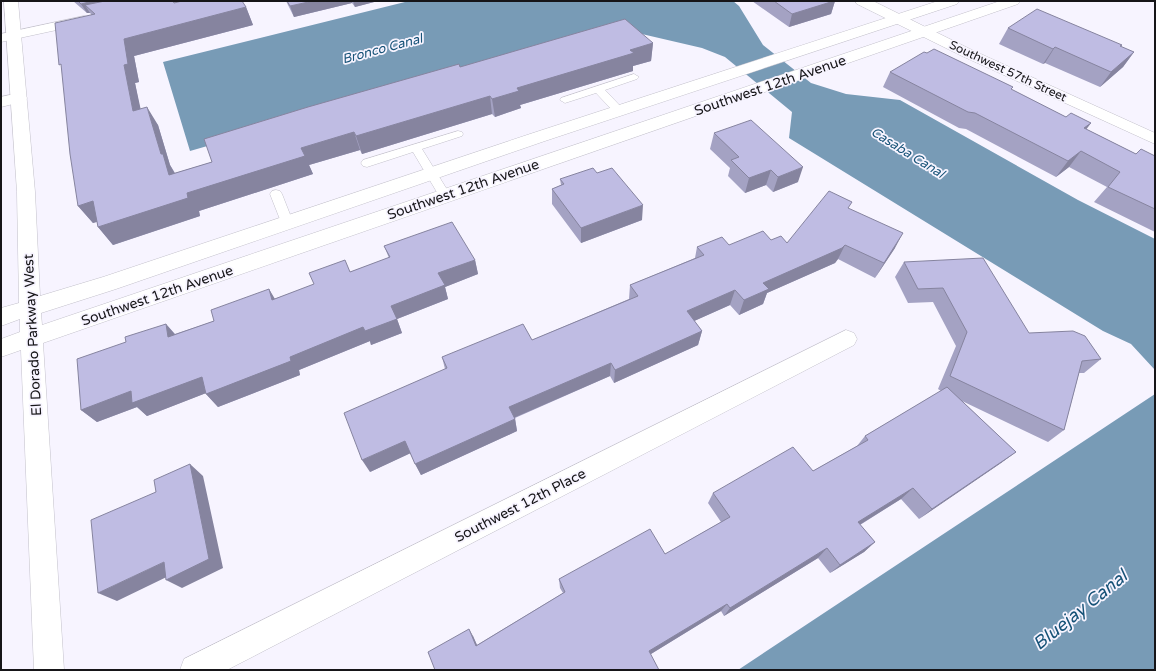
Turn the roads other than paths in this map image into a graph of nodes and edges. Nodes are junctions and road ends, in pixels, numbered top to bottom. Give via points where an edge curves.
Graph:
1 (11, 1) edge
2 (862, 1) edge
3 (952, 1) edge
4 (1013, 1) edge
5 (99, 16) edge
6 (900, 19) junction
7 (926, 32) junction
8 (8, 37) edge
9 (634, 77) dead end
10 (598, 89) junction
11 (10, 100) edge
12 (565, 100) dead end
13 (619, 111) junction
14 (458, 134) dead end
15 (1155, 139) edge
16 (416, 147) junction
17 (367, 163) dead end
18 (432, 173) junction
19 (276, 194) dead end
20 (445, 196) junction
21 (287, 222) junction
22 (30, 307) junction
23 (1, 317) edge
24 (32, 338) junction
25 (846, 339) dead end
26 (1, 348) edge
27 (49, 670) edge
28 (195, 670) edge

1 - 8 street, El Dorado Parkway West
2 - 6 street, Southwest 57th Street
3 - 6 street, Southwest 12th Avenue
4 - 7 street, Southwest 12th Avenue
5 - 8 street
6 - 7 street, Southwest 57th Street
6 - 13 street, Southwest 12th Avenue
7 - 15 street, Southwest 57th Street
7 - 20 street, Southwest 12th Avenue
8 - 11 street, El Dorado Parkway West
9 - 10 lane
10 - 12 lane
10 - 13 lane
11 - 22 street, El Dorado Parkway West via 26,192
13 - 18 street, Southwest 12th Avenue
14 - 16 lane
16 - 17 lane
16 - 18 lane
18 - 20 lane
18 - 21 street, Southwest 12th Avenue
19 - 21 lane
20 - 24 street, Southwest 12th Avenue
21 - 22 street, Southwest 12th Avenue via 109,283
22 - 23 street, Southwest 12th Avenue
22 - 24 street, El Dorado Parkway West
24 - 26 street, Southwest 12th Avenue
24 - 27 street, El Dorado Parkway West
25 - 28 street, Southwest 12th Place

